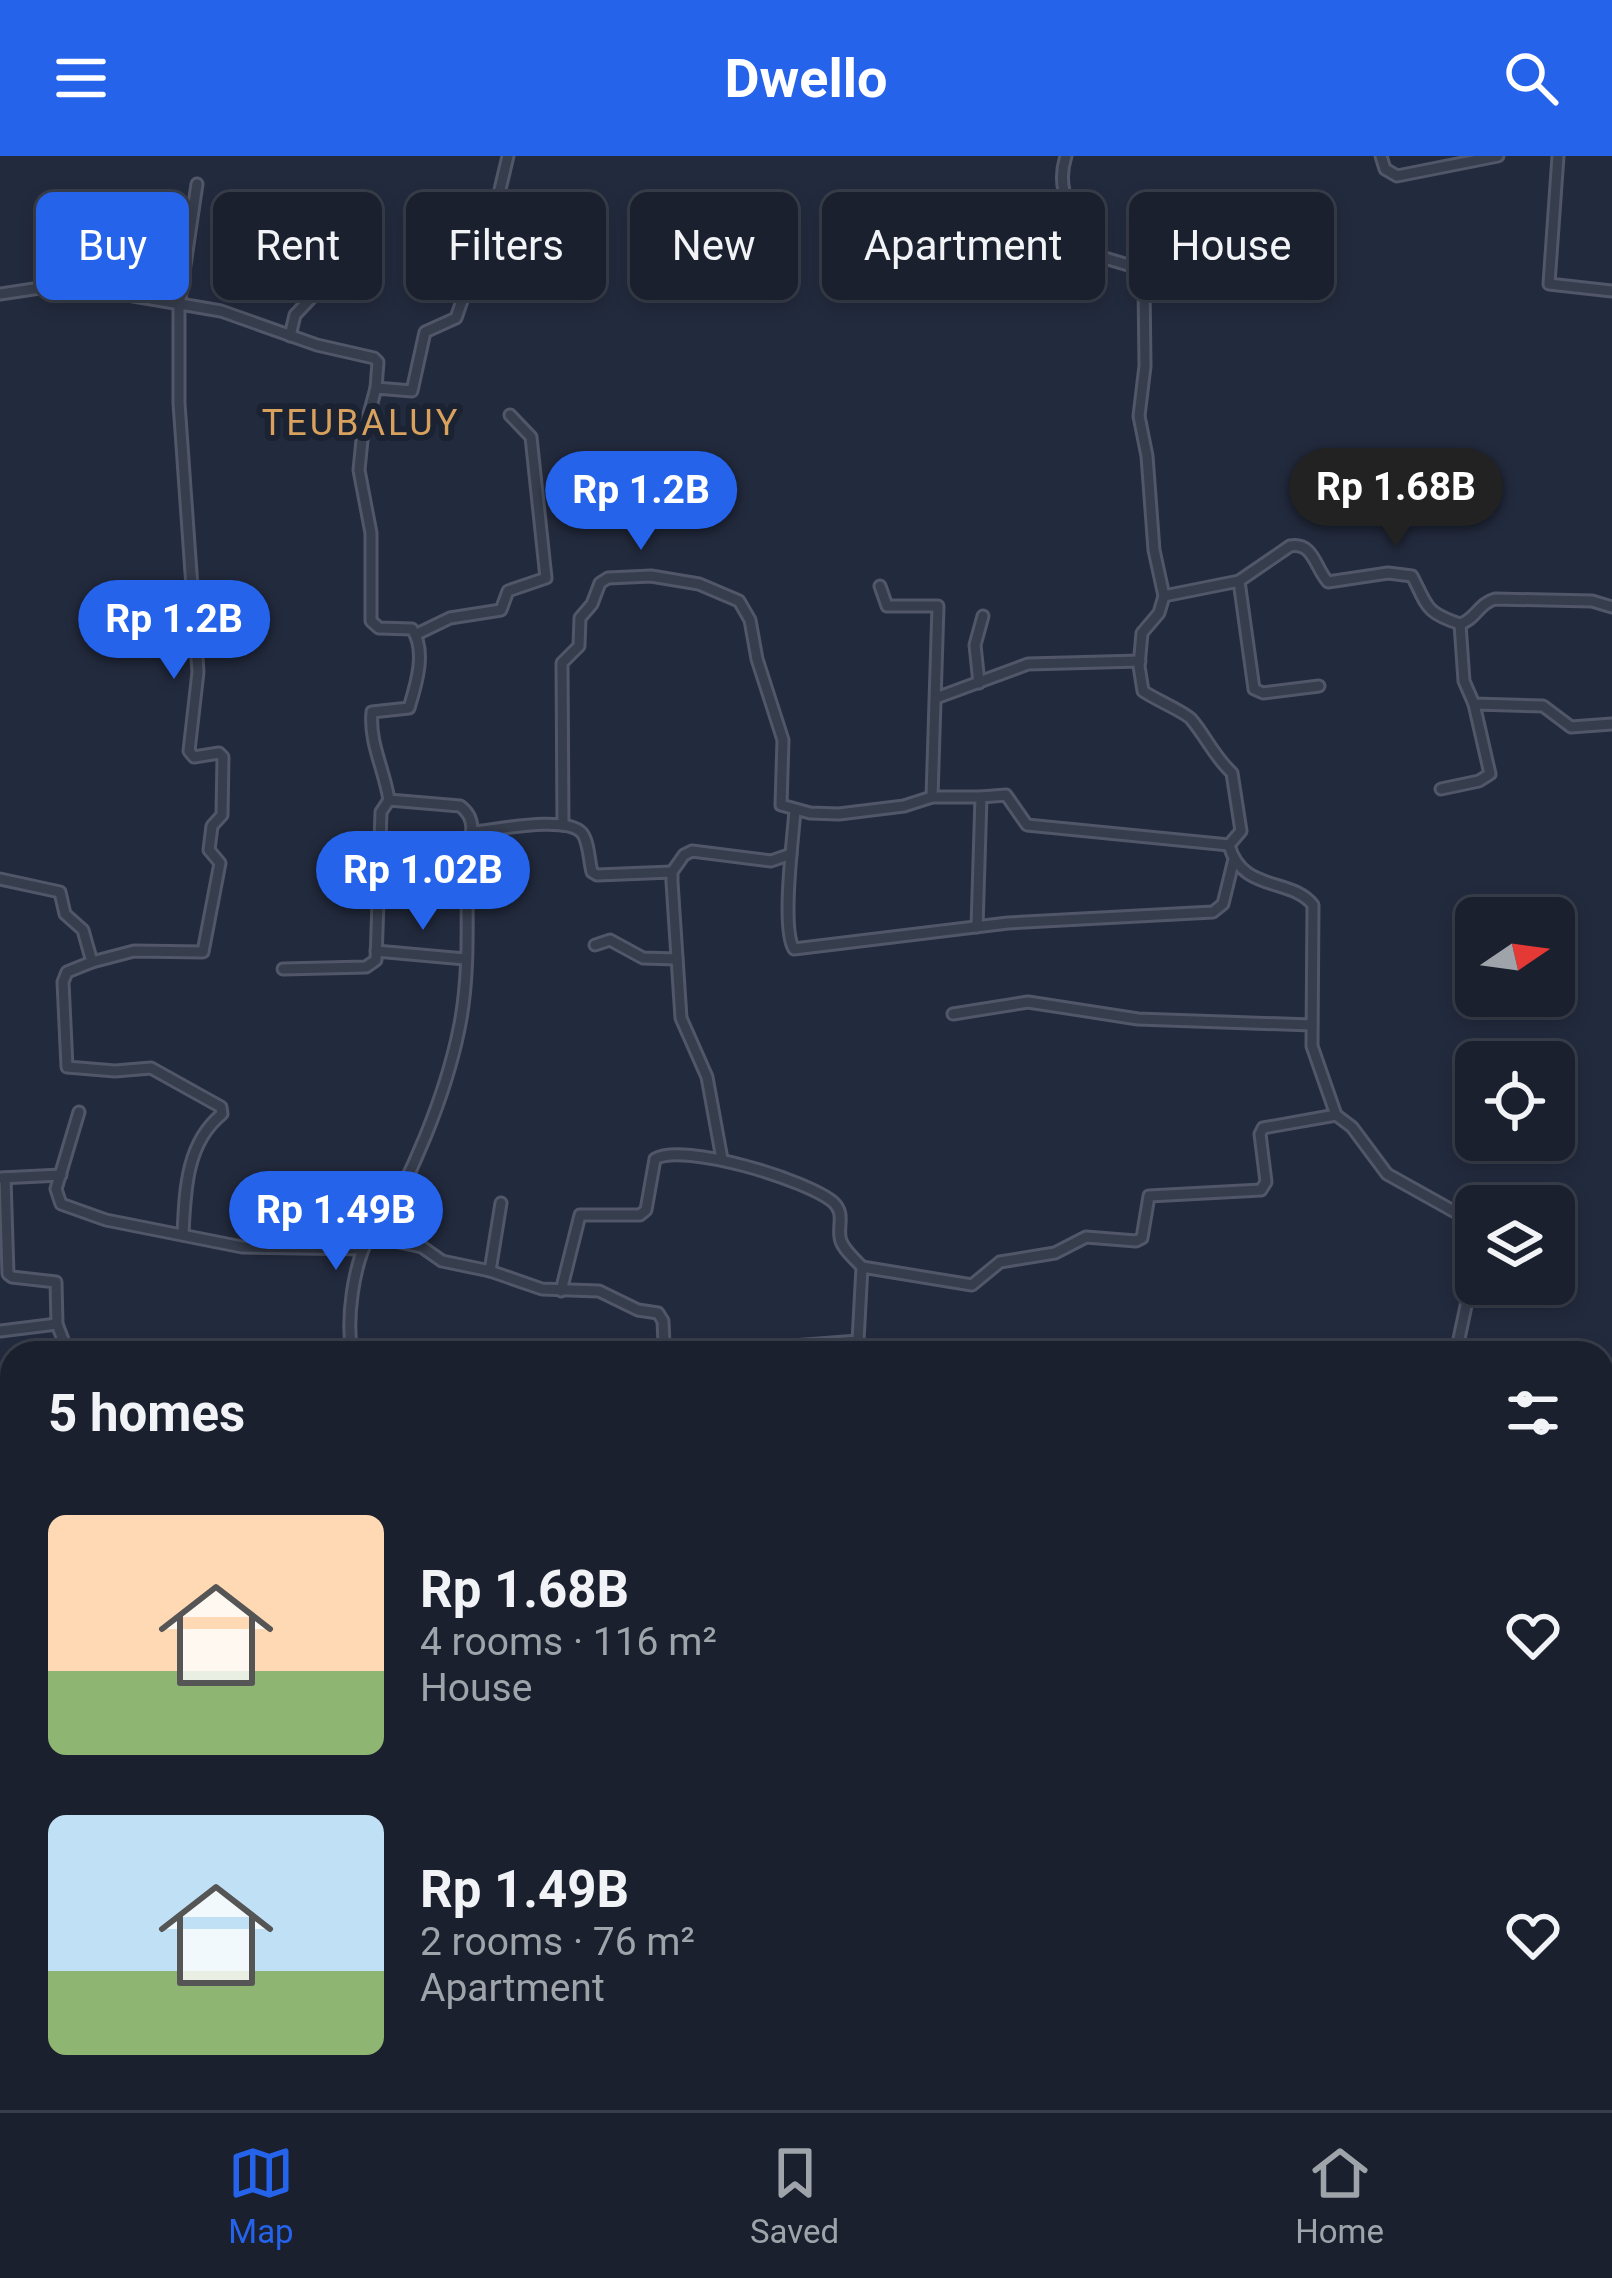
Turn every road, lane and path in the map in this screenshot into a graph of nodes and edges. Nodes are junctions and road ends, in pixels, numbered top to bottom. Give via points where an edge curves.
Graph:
1 (508, 156) edge
2 (1066, 156) edge
3 (1382, 156) edge
4 (1498, 156) edge
5 (1558, 156) edge
6 (197, 184) dead end
7 (1612, 291) edge
8 (0, 295) edge
9 (309, 300) edge
10 (179, 306) junction
11 (290, 336) junction
12 (376, 388) junction
13 (510, 415) dead end
14 (1239, 581) junction
15 (880, 586) dead end
16 (1164, 596) junction
17 (1612, 607) edge
18 (983, 616) dead end
19 (1460, 624) junction
20 (417, 634) junction
21 (1140, 661) junction
22 (979, 683) junction
23 (1319, 686) dead end
24 (936, 698) junction
25 (1474, 704) junction
26 (1612, 724) edge
27 (1441, 789) dead end
28 (932, 797) junction
29 (981, 797) junction
30 (389, 800) junction
31 (795, 810) junction
32 (563, 825) junction
33 (473, 832) junction
34 (1228, 844) junction
35 (791, 854) junction
36 (1234, 860) junction
37 (673, 872) junction
38 (0, 879) edge
39 (977, 927) junction
40 (595, 945) dead end
41 (376, 951) junction
42 (677, 958) junction
43 (465, 959) junction
44 (92, 962) junction
45 (283, 969) dead end
46 (952, 1014) dead end
47 (1311, 1025) junction
48 (79, 1112) dead end
49 (1336, 1115) junction
50 (722, 1159) junction
51 (61, 1175) junction
52 (3, 1178) edge
53 (500, 1203) dead end
54 (183, 1234) junction
55 (376, 1237) junction
56 (363, 1249) junction
57 (862, 1267) junction
58 (490, 1271) junction
59 (560, 1291) junction
60 (57, 1324) junction
61 (0, 1331) edge
62 (63, 1341) edge
63 (351, 1341) edge
64 (664, 1341) edge
65 (858, 1341) edge
66 (1459, 1341) edge

1 - 12 street via 455,317 425,332 412,391
2 - 16 street via 1064,201 1088,253 1142,275 1139,416
3 - 4 street via 1397,176
5 - 7 street via 1550,284
6 - 10 street
8 - 10 street via 67,285
9 - 11 street
10 - 11 street via 221,311
10 - 44 street via 198,672 189,751 223,757 222,815 209,850 220,863 203,952 134,951
11 - 12 street via 374,358
12 - 20 street via 360,457 371,533 369,613 376,627
13 - 20 street via 531,437 546,578 508,591 501,610 450,618
14 - 16 street
14 - 19 street via 1300,545 1328,582 1412,576 1431,612
14 - 23 street via 1254,689
15 - 24 street via 887,606 938,606
16 - 21 street via 1142,633
17 - 19 street via 1495,599
18 - 22 street via 975,644
19 - 25 street
20 - 30 street via 411,705 371,714
21 - 22 street via 1028,664
21 - 34 street via 1144,694 1190,717 1232,773 1241,832
22 - 24 street
24 - 28 street
25 - 26 street via 1531,703 1571,727
25 - 27 street via 1490,775
28 - 29 street
28 - 31 street via 839,814
29 - 34 street via 1006,795 1027,825 1045,830
29 - 39 street
30 - 33 street via 460,806
30 - 41 street via 381,812
31 - 32 street via 782,805 783,740 739,601 699,584 618,577 600,583 578,624 578,646 562,663
31 - 35 street
32 - 33 street
32 - 37 street via 584,837 592,872
33 - 43 street
34 - 36 street
35 - 37 street via 771,861 692,851
35 - 39 street via 794,949
36 - 39 street via 1213,913
36 - 47 street via 1313,905
37 - 42 street
38 - 44 street via 60,892
40 - 42 street via 610,940 643,958
41 - 43 street
41 - 45 street via 366,967
42 - 50 street via 681,1018 706,1077
43 - 55 street via 451,1061 402,1192
44 - 54 street via 63,982 67,1067 151,1068 221,1107 185,1183
46 - 47 street via 1028,1002 1138,1019
47 - 49 street
48 - 51 street
49 - 57 street via 1263,1128 1263,1189 1149,1196 1136,1241 1086,1237 1055,1253 1000,1262 972,1285
49 - 66 street via 1388,1174 1464,1216 1470,1287
50 - 57 street via 836,1204 843,1245
50 - 59 street via 658,1156 640,1215 580,1215
51 - 52 street
51 - 54 street via 61,1204
52 - 60 street via 6,1269 12,1277 56,1282
53 - 58 street
54 - 56 street via 242,1247
55 - 56 street
55 - 58 street
56 - 63 street
57 - 65 street
58 - 59 street
59 - 64 street via 598,1291 662,1315
60 - 61 street
60 - 62 street

